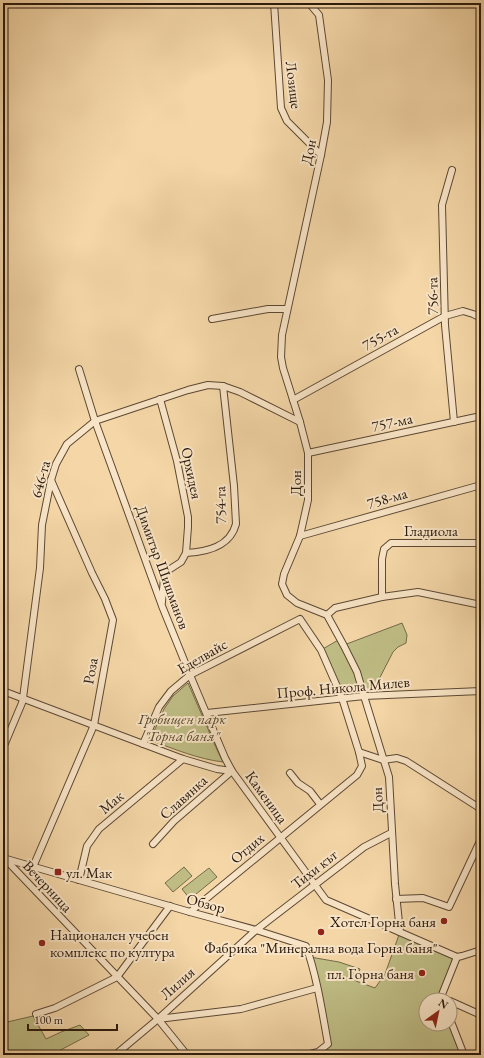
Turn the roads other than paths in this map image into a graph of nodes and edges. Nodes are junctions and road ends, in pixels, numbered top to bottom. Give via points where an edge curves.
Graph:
1 (274, 3) edge
2 (309, 3) edge
3 (321, 155) junction
4 (452, 170) dead end
5 (287, 309) junction
6 (445, 316) junction
7 (481, 318) edge
8 (212, 319) dead end
9 (79, 369) dead end
10 (223, 386) junction
11 (160, 399) junction
12 (293, 400) junction
13 (481, 416) edge
14 (95, 421) junction
15 (300, 422) junction
16 (454, 422) junction
17 (308, 453) junction
18 (51, 480) junction
19 (481, 485) edge
20 (300, 536) junction
21 (481, 536) edge
22 (479, 543) edge
23 (186, 553) junction
24 (382, 597) junction
25 (481, 605) edge
26 (162, 606) junction
27 (327, 615) junction
28 (190, 675) junction
29 (3, 691) edge
30 (481, 692) edge
31 (364, 696) junction
32 (23, 698) junction
33 (342, 698) junction
34 (206, 713) junction
35 (94, 725) junction
36 (143, 744) junction
37 (3, 748) edge
38 (359, 752) junction
39 (183, 759) junction
40 (383, 760) junction
41 (232, 771) junction
42 (290, 773) dead end
43 (320, 804) junction
44 (481, 809) edge
45 (391, 833) junction
46 (280, 838) junction
47 (481, 839) edge
48 (153, 844) dead end
49 (4, 859) edge
50 (33, 867) junction
51 (79, 880) junction
52 (316, 884) junction
53 (396, 899) junction
54 (170, 906) junction
55 (190, 912) junction
56 (256, 930) junction
57 (400, 932) junction
58 (481, 950) edge
59 (458, 957) junction
60 (117, 977) junction
61 (317, 988) junction
62 (446, 992) edge
63 (458, 1005) edge
64 (36, 1014) dead end
65 (481, 1015) edge
66 (158, 1019) junction
67 (455, 1032) edge
68 (115, 1055) edge
69 (187, 1055) edge
70 (309, 1055) edge
71 (464, 1055) edge

1 - 3 street, Лозище via 281,108 287,122
2 - 3 street, Дон via 319,15 328,80
3 - 5 street, Дон
4 - 6 street, 756-та via 442,205
5 - 8 street via 268,309
5 - 12 street, Дон via 282,335 282,357
6 - 7 street, 755-та via 463,311
6 - 12 street, 755-та
6 - 16 street, 756-та
9 - 14 street, Димитър Шишманов
10 - 11 street, 646-та via 204,386
10 - 15 street, 646-та
10 - 23 street, 754-та via 236,524 225,543 211,550
11 - 14 street, 646-та
11 - 23 street, Орхидея via 177,461 188,517
12 - 15 street, Дон
13 - 16 street, 757-ма
14 - 18 street, 646-та via 67,444
14 - 26 street, Димитър Шишманов
15 - 17 street, Дон
16 - 17 street, 757-ма
17 - 20 street, Дон via 308,500
18 - 32 street, 646-та via 42,525 40,568
18 - 35 street, Роза via 113,620
19 - 20 street, 758-ма
20 - 27 street, Дон via 282,584 286,595 296,603
21 - 22 street
22 - 24 street, Гладиола via 391,544 384,549 382,559
23 - 26 street via 181,562 167,571
24 - 25 street via 418,592
24 - 27 street via 334,608
26 - 28 street, Димитър Шишманов
27 - 31 street, Дон via 357,672
28 - 33 street, Еделвайс via 300,619 320,650
28 - 34 street, Димитър Шишманов
28 - 36 street, Еделвайс via 171,691 159,707
29 - 32 street, Каменица
30 - 31 street, Проф. Никола Милев
31 - 33 street, Проф. Никола Милев
31 - 40 street, Дон
32 - 35 street, Каменица
32 - 37 street, 646-та
33 - 34 street, Проф. Никола Милев
33 - 38 street
34 - 41 street, Димитър Шишманов
35 - 36 street, Каменица
35 - 50 street, Роза
36 - 39 street, Каменица
38 - 40 street
38 - 43 street, Отдих via 362,766 357,775
39 - 41 street, Каменица
39 - 51 street, Мак via 98,829 87,846
40 - 44 street via 397,758 406,762
40 - 45 street, Дон via 389,777
41 - 46 street, Каменица
41 - 48 street, Славянка via 174,821
42 - 43 street
43 - 46 street, Отдих
45 - 52 street, Тихи кът via 364,847
45 - 53 street, Дон
46 - 52 street, Каменица
46 - 55 street, Отдих
47 - 53 street via 449,907 423,898
49 - 50 street, Обзор
49 - 60 street, Вечерница
50 - 51 street, Обзор
51 - 54 street, Обзор
52 - 56 street, Тихи кът
52 - 57 street, Каменица via 326,900
53 - 57 street, Дон
54 - 55 street, Обзор
54 - 60 street
55 - 56 street, Обзор
56 - 61 street, Обзор via 306,946
56 - 66 street, Лилия
57 - 59 street, Каменица
58 - 59 street
59 - 62 street
60 - 64 street via 55,1008
60 - 66 street, Вечерница
61 - 66 street via 241,1009
61 - 70 street, Обзор via 328,1044
63 - 65 street
66 - 68 street, Лилия
66 - 69 street, Вечерница
67 - 71 street

